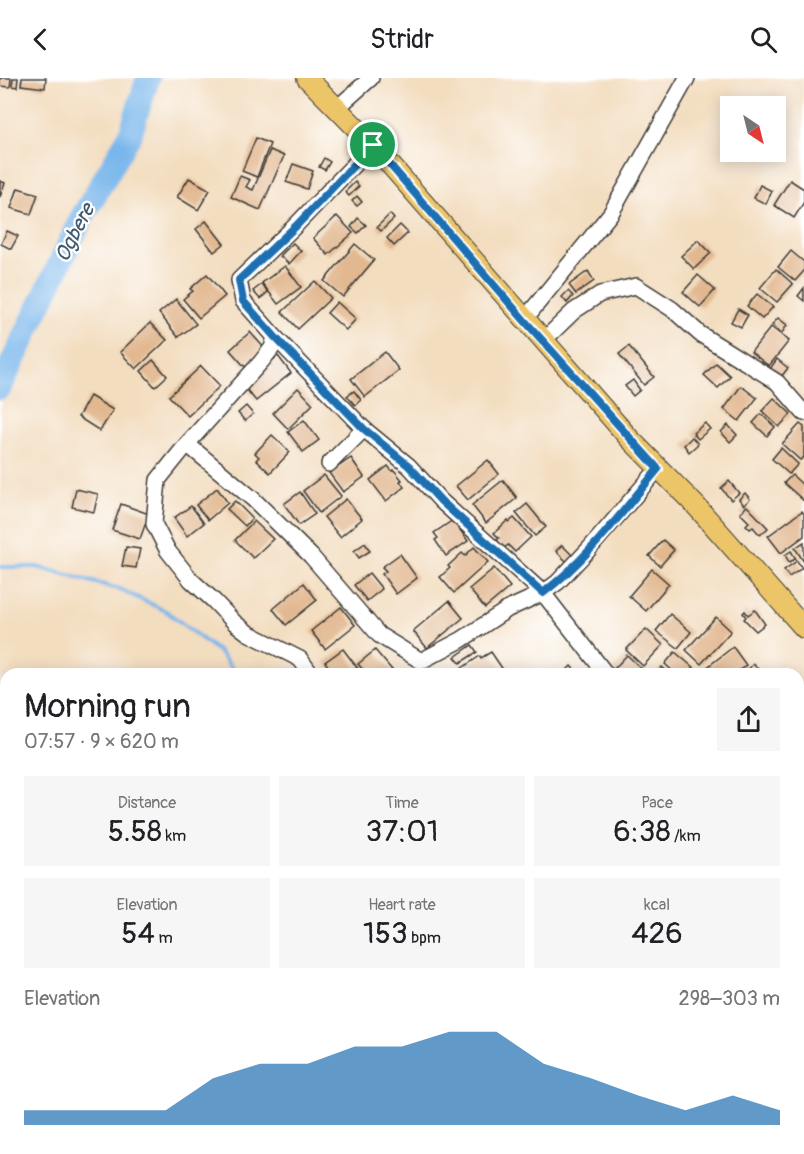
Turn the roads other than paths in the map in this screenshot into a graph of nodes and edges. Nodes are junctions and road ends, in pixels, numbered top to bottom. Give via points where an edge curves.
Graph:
1 (307, 78) edge
2 (371, 78) edge
3 (687, 78) edge
4 (337, 108) junction
5 (373, 145) junction
6 (524, 320) junction
7 (275, 337) junction
8 (543, 341) junction
9 (804, 413) edge
10 (364, 429) junction
11 (187, 444) junction
12 (329, 464) dead end
13 (658, 469) junction
14 (543, 593) junction
15 (804, 628) edge
16 (425, 667) edge
17 (307, 668) edge
18 (601, 668) edge

1 - 4 main road
2 - 4 street
3 - 6 street via 611,213
4 - 5 main road
5 - 6 main road
5 - 7 street via 239,280 243,301
6 - 8 main road
7 - 10 street
7 - 11 street via 261,362
8 - 9 street via 574,310 600,294 636,286 672,309 700,334 777,382
8 - 13 main road
10 - 12 street
10 - 14 street via 409,466 441,501
11 - 16 street via 254,499 379,635
11 - 17 street via 158,480 154,524 168,551 235,623 300,658
13 - 14 street via 590,548
13 - 15 main road via 698,507
14 - 16 street via 508,609
14 - 18 street

